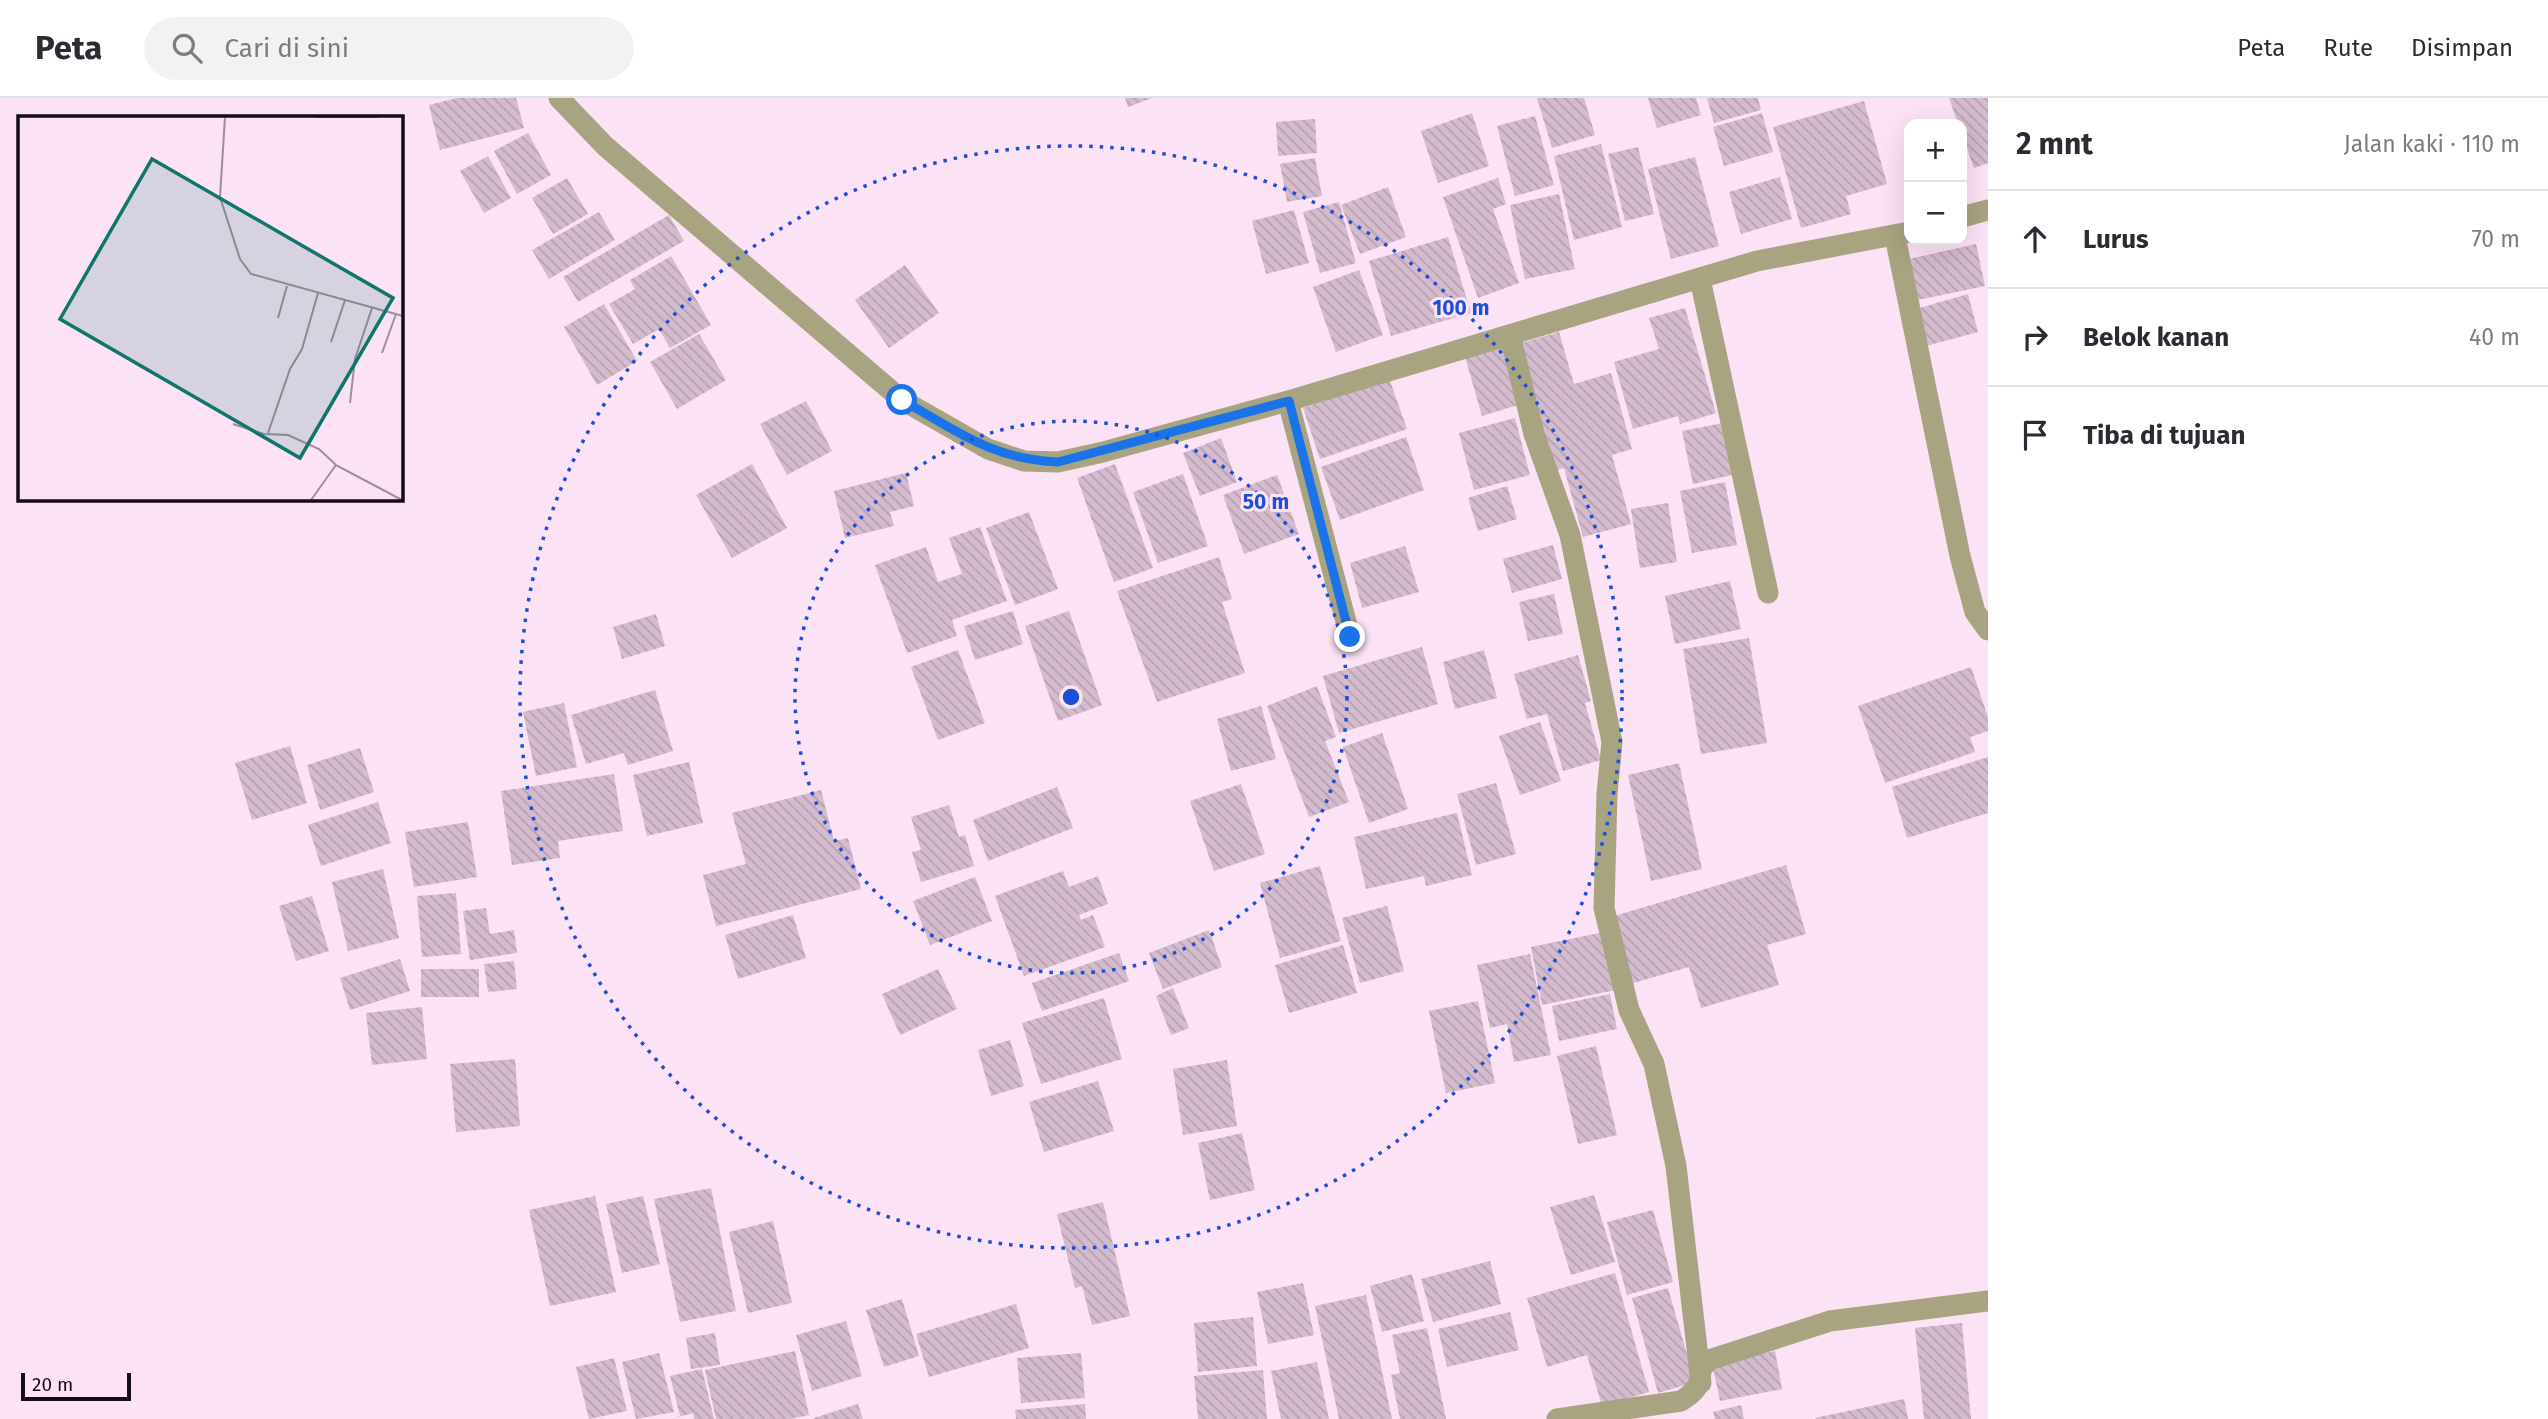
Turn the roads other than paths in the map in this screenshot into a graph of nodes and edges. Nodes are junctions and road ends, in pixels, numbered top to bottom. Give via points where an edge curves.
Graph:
1 (559, 98) edge
2 (1988, 210) edge
3 (1967, 216) edge
4 (1902, 234) edge
5 (1700, 278) junction
6 (1510, 335) junction
7 (1289, 401) junction
8 (1768, 593) dead end
9 (1988, 630) edge
10 (1350, 637) dead end
11 (1988, 1301) edge
12 (1701, 1383) junction
13 (1557, 1419) edge

1 - 7 street via 606,146 902,400 988,449 1024,461 1058,462
2 - 3 street
4 - 5 street via 1757,261
4 - 9 street via 1960,556 1975,612
5 - 6 street
5 - 8 street
6 - 7 street
6 - 12 street via 1534,434 1570,535 1612,742 1604,908 1629,1010 1654,1064 1676,1166
7 - 10 street
11 - 12 street via 1830,1321 1709,1360 1701,1369
12 - 13 street via 1681,1401

